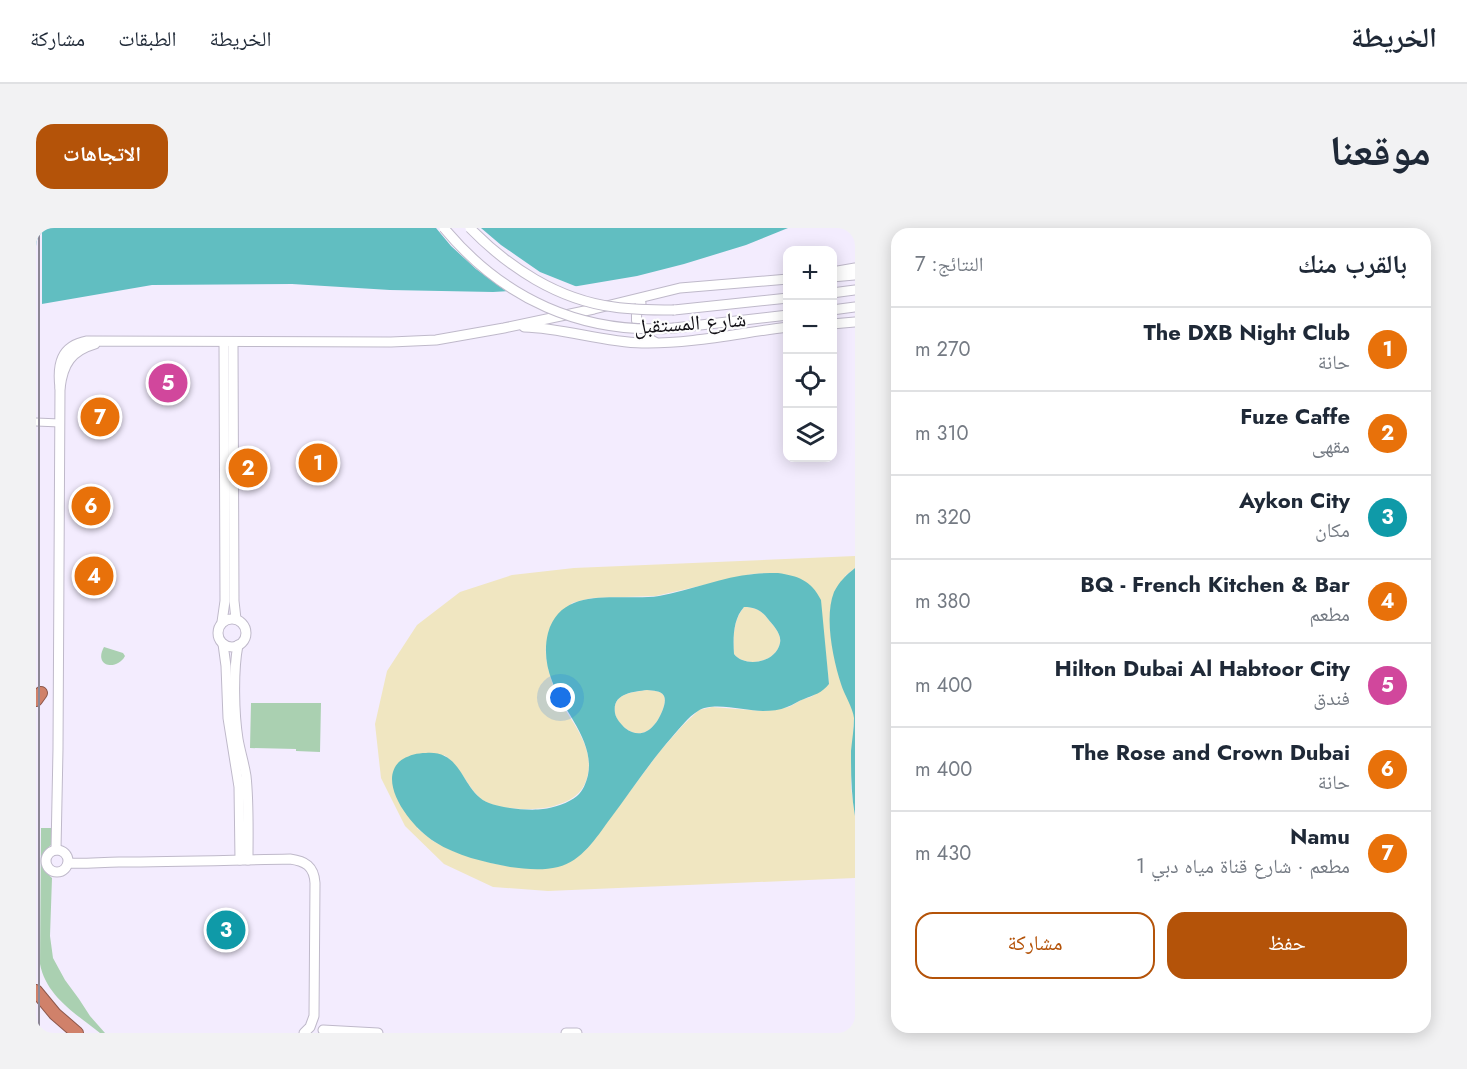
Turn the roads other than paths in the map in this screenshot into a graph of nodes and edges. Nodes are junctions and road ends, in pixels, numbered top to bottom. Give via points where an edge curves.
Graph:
1 (444, 228) edge
2 (470, 228) edge
3 (855, 268) edge
4 (837, 271) edge
5 (855, 275) edge
6 (837, 277) edge
7 (783, 279) edge
8 (855, 290) edge
9 (837, 292) edge
10 (647, 296) junction
11 (783, 299) edge
12 (855, 307) edge
13 (837, 309) edge
14 (783, 316) edge
15 (855, 322) edge
16 (837, 324) edge
17 (504, 328) junction
18 (783, 328) edge
19 (229, 342) junction
20 (656, 342) junction
21 (36, 422) edge
22 (60, 423) junction
23 (236, 619) junction
24 (222, 622) junction
25 (223, 644) junction
26 (238, 645) junction
27 (56, 850) junction
28 (244, 860) junction
29 (68, 863) junction
30 (36, 991) edge
31 (316, 1030) edge
32 (77, 1033) edge
33 (378, 1033) edge
34 (566, 1033) edge
35 (577, 1033) edge

1 - 14 street, شارع المستقبل, bridge via 466,253 513,289 548,308 585,321 642,329
2 - 11 street, شارع المستقبل, bridge via 526,274 594,303 674,310
3 - 4 street
5 - 6 street
7 - 10 street via 691,287
8 - 9 street
10 - 17 street
10 - 20 street via 636,317 646,337
12 - 13 street
15 - 16 street
17 - 19 street via 413,342
17 - 20 street via 542,328 612,340
18 - 20 street
19 - 22 street via 105,341 87,346 73,355 64,368
19 - 23 street
19 - 24 street
21 - 22 street
22 - 27 street
23 - 24 street
23 - 26 street via 246,633
24 - 25 street via 217,634
25 - 26 street
25 - 28 street
26 - 28 street via 235,713 246,784
27 - 29 street via 66,854
27 - 29 street via 47,856 49,870 60,872
28 - 29 street
28 - 31 street via 292,859 304,862 313,872
30 - 32 highway
31 - 33 street
34 - 35 street

